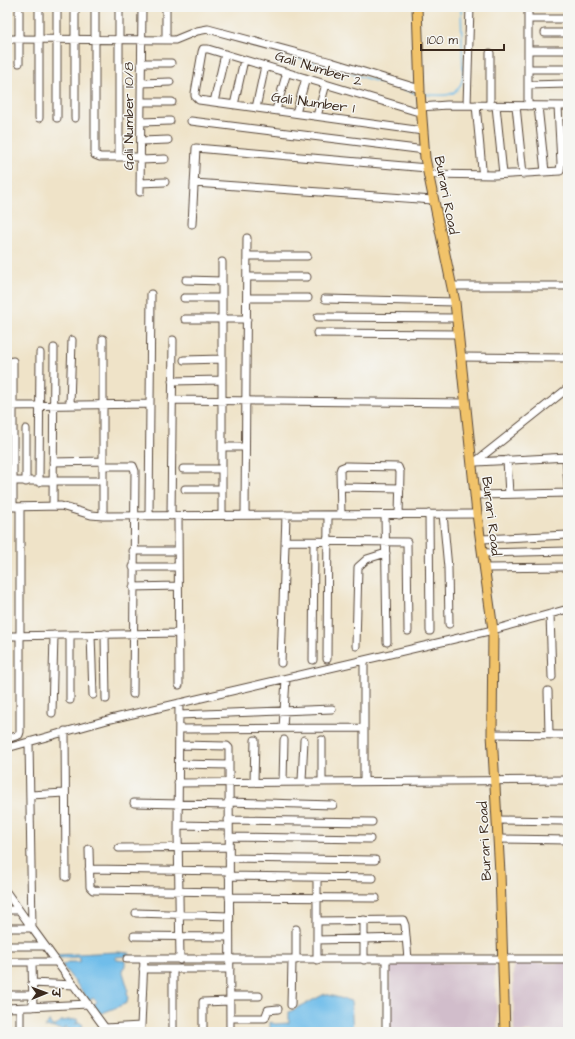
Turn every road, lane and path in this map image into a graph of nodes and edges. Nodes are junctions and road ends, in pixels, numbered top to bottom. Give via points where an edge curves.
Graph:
1 (39, 7) edge
2 (57, 7) edge
3 (75, 7) edge
4 (95, 7) edge
5 (119, 7) edge
6 (142, 7) edge
7 (166, 7) edge
8 (417, 7) edge
9 (470, 7) edge
10 (528, 7) edge
11 (19, 11) dead end
12 (528, 19) junction
13 (568, 19) edge
14 (545, 33) dead end
15 (568, 33) edge
16 (7, 39) edge
17 (19, 39) junction
18 (39, 40) junction
19 (57, 40) junction
20 (74, 40) junction
21 (95, 40) junction
22 (119, 40) junction
23 (142, 40) junction
24 (166, 40) junction
25 (531, 50) dead end
26 (568, 50) edge
27 (490, 53) dead end
28 (225, 54) junction
29 (244, 60) junction
30 (19, 63) dead end
31 (142, 63) junction
32 (171, 63) dead end
33 (265, 66) junction
34 (528, 69) junction
35 (568, 69) edge
36 (287, 72) junction
37 (306, 78) junction
38 (170, 82) dead end
39 (141, 83) junction
40 (326, 84) junction
41 (568, 84) edge
42 (528, 85) junction
43 (199, 100) joint
44 (421, 100) junction
45 (141, 102) junction
46 (172, 102) dead end
47 (214, 102) junction
48 (234, 105) junction
49 (466, 105) junction
50 (476, 106) junction
51 (493, 106) junction
52 (516, 106) junction
53 (528, 106) junction
54 (538, 106) junction
55 (558, 106) junction
56 (568, 106) edge
57 (256, 108) junction
58 (276, 110) junction
59 (296, 113) junction
60 (317, 116) junction
61 (39, 118) dead end
62 (57, 118) dead end
63 (74, 118) dead end
64 (170, 121) dead end
65 (191, 121) dead end
66 (141, 122) junction
67 (423, 131) junction
68 (141, 140) junction
69 (168, 140) dead end
70 (425, 150) junction
71 (119, 157) junction
72 (141, 158) junction
73 (165, 159) dead end
74 (482, 169) dead end
75 (428, 171) junction
76 (545, 172) junction
77 (503, 174) junction
78 (523, 174) junction
79 (165, 182) dead end
80 (140, 183) junction
81 (194, 183) junction
82 (140, 192) dead end
83 (433, 200) junction
84 (192, 224) dead end
85 (247, 238) dead end
86 (247, 256) junction
87 (307, 256) dead end
88 (222, 262) dead end
89 (247, 277) junction
90 (307, 278) dead end
91 (186, 280) dead end
92 (222, 281) junction
93 (452, 286) junction
94 (568, 286) edge
95 (151, 294) dead end
96 (184, 298) dead end
97 (222, 298) junction
98 (247, 298) junction
99 (308, 298) dead end
100 (325, 299) dead end
101 (455, 302) junction
102 (318, 317) dead end
103 (457, 318) junction
104 (185, 319) dead end
105 (222, 319) junction
106 (246, 319) junction
107 (317, 333) dead end
108 (459, 334) junction
109 (103, 339) dead end
110 (72, 340) dead end
111 (173, 340) dead end
112 (54, 348) dead end
113 (40, 353) dead end
114 (460, 357) junction
115 (568, 358) edge
116 (222, 359) junction
117 (184, 360) dead end
118 (13, 361) dead end
119 (222, 380) junction
120 (172, 381) junction
121 (568, 388) edge
122 (172, 400) junction
123 (222, 400) junction
124 (246, 401) junction
125 (464, 403) junction
126 (150, 404) junction
127 (70, 405) junction
128 (103, 405) junction
129 (10, 406) edge
130 (40, 406) junction
131 (53, 406) junction
132 (26, 429) dead end
133 (10, 446) edge
134 (222, 447) junction
135 (245, 447) junction
136 (567, 457) edge
137 (507, 460) junction
138 (53, 462) junction
139 (473, 462) junction
140 (10, 464) edge
141 (103, 464) junction
142 (183, 469) dead end
143 (222, 469) junction
144 (13, 481) junction
145 (103, 481) junction
146 (26, 482) junction
147 (39, 482) junction
148 (53, 482) junction
149 (568, 486) edge
150 (340, 487) junction
151 (400, 488) junction
152 (185, 489) dead end
153 (222, 489) junction
154 (568, 493) edge
155 (509, 494) junction
156 (475, 495) junction
157 (53, 506) junction
158 (13, 507) edge
159 (429, 514) junction
160 (443, 514) junction
161 (477, 514) junction
162 (245, 515) junction
163 (286, 515) junction
164 (328, 515) junction
165 (341, 515) junction
166 (385, 515) junction
167 (399, 515) junction
168 (103, 516) junction
169 (133, 516) junction
170 (149, 516) junction
171 (174, 516) junction
172 (222, 516) junction
173 (568, 535) edge
174 (481, 538) junction
175 (285, 541) junction
176 (314, 542) junction
177 (328, 542) junction
178 (386, 542) junction
179 (133, 551) junction
180 (178, 551) junction
181 (568, 552) edge
182 (386, 553) junction
183 (482, 553) junction
184 (133, 567) junction
185 (178, 567) junction
186 (568, 567) edge
187 (484, 568) junction
188 (178, 586) junction
189 (133, 587) junction
190 (568, 609) edge
191 (550, 614) junction
192 (449, 624) dead end
193 (493, 626) junction
194 (408, 631) dead end
195 (430, 631) dead end
196 (178, 633) junction
197 (106, 634) junction
198 (133, 634) junction
199 (54, 635) junction
200 (70, 635) junction
201 (91, 635) junction
202 (7, 636) edge
203 (20, 636) junction
204 (387, 642) dead end
205 (356, 646) dead end
206 (327, 659) dead end
207 (313, 660) dead end
208 (364, 660) junction
209 (281, 663) dead end
210 (552, 677) dead end
211 (286, 679) junction
212 (179, 685) dead end
213 (548, 692) dead end
214 (133, 694) dead end
215 (92, 695) dead end
216 (106, 699) dead end
217 (70, 700) dead end
218 (179, 704) junction
219 (332, 709) dead end
220 (284, 710) junction
221 (52, 713) dead end
222 (179, 715) junction
223 (284, 728) junction
224 (364, 728) junction
225 (179, 729) junction
226 (65, 731) junction
227 (492, 734) junction
228 (549, 734) junction
229 (568, 735) edge
230 (7, 739) edge
231 (255, 740) dead end
232 (284, 740) dead end
233 (304, 740) dead end
234 (322, 740) dead end
235 (29, 742) junction
236 (179, 745) junction
237 (7, 748) edge
238 (179, 764) junction
239 (229, 765) junction
240 (494, 780) junction
241 (568, 780) edge
242 (302, 781) junction
243 (322, 781) junction
244 (364, 781) junction
245 (229, 782) junction
246 (254, 782) junction
247 (282, 782) junction
248 (178, 783) junction
249 (64, 793) junction
250 (31, 795) junction
251 (134, 803) dead end
252 (178, 803) junction
253 (228, 803) junction
254 (333, 805) dead end
255 (497, 820) junction
256 (563, 820) dead end
257 (372, 822) dead end
258 (228, 823) junction
259 (178, 826) junction
260 (228, 837) junction
261 (370, 839) dead end
262 (498, 839) junction
263 (568, 840) edge
264 (229, 847) junction
265 (119, 848) dead end
266 (178, 848) junction
267 (89, 849) dead end
268 (229, 858) junction
269 (375, 860) dead end
270 (89, 869) junction
271 (178, 871) junction
272 (229, 873) junction
273 (66, 877) dead end
274 (317, 878) junction
275 (373, 878) dead end
276 (179, 891) junction
277 (7, 893) edge
278 (229, 894) junction
279 (317, 898) junction
280 (376, 898) dead end
281 (7, 910) edge
282 (19, 910) junction
283 (136, 913) dead end
284 (179, 914) junction
285 (229, 916) junction
286 (317, 920) junction
287 (364, 920) junction
288 (7, 928) edge
289 (32, 928) junction
290 (296, 929) dead end
291 (134, 936) dead end
292 (179, 936) junction
293 (229, 937) junction
294 (406, 938) junction
295 (364, 939) junction
296 (317, 940) junction
297 (7, 946) edge
298 (45, 946) junction
299 (503, 958) junction
300 (568, 958) edge
301 (127, 959) dead end
302 (144, 959) junction
303 (386, 959) junction
304 (408, 959) junction
305 (180, 960) junction
306 (230, 960) junction
307 (294, 960) junction
308 (317, 960) junction
309 (364, 960) junction
310 (7, 962) edge
311 (32, 962) junction
312 (57, 962) junction
313 (143, 968) junction
314 (173, 969) junction
315 (230, 969) junction
316 (32, 984) junction
317 (74, 985) junction
318 (7, 995) edge
319 (32, 995) junction
320 (259, 996) dead end
321 (230, 999) junction
322 (88, 1004) junction
323 (291, 1005) dead end
324 (33, 1007) junction
325 (7, 1008) edge
326 (20, 1008) junction
327 (278, 1009) dead end
328 (230, 1018) junction
329 (107, 1030) edge
330 (20, 1032) edge
331 (173, 1032) edge
332 (203, 1032) edge
333 (230, 1032) edge
334 (386, 1032) edge
335 (505, 1032) edge

1 - 18 street
2 - 19 street
3 - 20 street
4 - 21 street
5 - 22 street
6 - 23 street, Gali Number 10/8
7 - 24 street
8 - 44 main road, Burari Road
9 - 49 street
10 - 12 street
11 - 17 street
12 - 13 street
12 - 34 street
14 - 15 street
16 - 17 street
17 - 18 street
17 - 30 street
18 - 19 street
18 - 61 street
19 - 20 street
19 - 62 street
20 - 21 street
20 - 63 street
21 - 22 street
21 - 71 street via 95,155
22 - 23 street
22 - 71 street
23 - 24 street
23 - 31 street, Gali Number 10/8
24 - 44 street via 180,39 208,29 331,62
25 - 26 street
27 - 51 street
28 - 29 street, Gali Number 2
28 - 43 street, Gali Number 2 via 203,50 195,93
28 - 47 street
29 - 33 street, Gali Number 2
29 - 48 street
31 - 32 street
31 - 39 street, Gali Number 10/8
33 - 36 street, Gali Number 2
33 - 57 street
34 - 35 street
34 - 42 street
36 - 37 street, Gali Number 2
36 - 58 street
37 - 40 street, Gali Number 2
37 - 59 street
38 - 39 street
39 - 45 street, Gali Number 10/8
40 - 44 street, Gali Number 2
40 - 60 street
41 - 42 street
42 - 53 street
43 - 47 street, Gali Number 1
44 - 49 street
44 - 67 main road, Burari Road
45 - 46 street
45 - 66 street, Gali Number 10/8
47 - 48 street, Gali Number 1
48 - 57 street, Gali Number 1
49 - 50 street
50 - 51 street
50 - 74 street
51 - 52 street
51 - 77 street
52 - 53 street
52 - 78 street
53 - 54 street
54 - 55 street
54 - 76 street
55 - 56 street
55 - 76 street via 561,169
57 - 58 street, Gali Number 1
58 - 59 street, Gali Number 1
59 - 60 street, Gali Number 1
60 - 67 street, Gali Number 1
64 - 66 street
65 - 70 street
66 - 68 street, Gali Number 10/8
67 - 70 main road, Burari Road
68 - 69 street
68 - 72 street, Gali Number 10/8
70 - 75 main road, Burari Road
71 - 72 street
72 - 73 street
72 - 80 street, Gali Number 10/8
75 - 77 street
75 - 81 street via 198,148 195,151
75 - 83 main road, Burari Road
76 - 78 street
77 - 78 street
79 - 80 street
80 - 82 street, Gali Number 10/8
81 - 83 street
81 - 84 street
83 - 93 main road, Burari Road
85 - 86 street
86 - 87 street
86 - 89 street
88 - 92 street
89 - 90 street
89 - 98 street
91 - 92 street
92 - 97 street
93 - 94 street
93 - 101 main road, Burari Road
95 - 126 street
96 - 97 street
97 - 105 street
98 - 99 street
98 - 106 street
100 - 101 street
101 - 103 main road, Burari Road
102 - 103 street
103 - 108 main road, Burari Road
104 - 105 street
105 - 106 street
105 - 116 street
106 - 124 street
107 - 108 street
108 - 114 main road, Burari Road
109 - 128 street
110 - 127 street
111 - 120 street
112 - 131 street
113 - 130 street
114 - 115 street
114 - 125 main road, Burari Road
116 - 117 street
116 - 119 street
118 - 129 street
119 - 120 street
119 - 123 street
120 - 122 street
121 - 139 street
122 - 123 street
122 - 171 street
123 - 124 street
123 - 134 street
124 - 125 street
124 - 135 street
125 - 139 main road, Burari Road
126 - 128 street
126 - 170 street
127 - 128 street
127 - 131 street
128 - 141 street
129 - 130 street
129 - 133 street
130 - 131 street
130 - 147 street
131 - 138 street
132 - 146 street
133 - 140 street
134 - 135 street
134 - 143 street
135 - 162 street
136 - 137 street
136 - 149 street
137 - 139 street
137 - 155 street
138 - 141 street
138 - 148 street
139 - 156 main road, Burari Road
140 - 144 street
141 - 145 street
141 - 169 street via 130,466 134,469
142 - 143 street
143 - 153 street
144 - 146 street
144 - 158 street
145 - 148 street
145 - 168 street
146 - 147 street
147 - 148 street
148 - 157 street
150 - 151 street
150 - 151 street via 341,468 353,466 398,467
150 - 165 street
151 - 167 street
152 - 153 street
153 - 172 street
154 - 155 street
155 - 156 street
156 - 161 main road, Burari Road
157 - 158 street
157 - 168 street
158 - 203 street
159 - 160 street
159 - 167 street
159 - 195 street
160 - 161 street
160 - 192 street via 448,568
161 - 174 main road, Burari Road
162 - 163 street
162 - 172 street
163 - 164 street
163 - 175 street
164 - 165 street
164 - 177 street
165 - 166 street
166 - 167 street
166 - 178 street
168 - 169 street
169 - 170 street
169 - 179 street
170 - 171 street
171 - 172 street
171 - 180 street
173 - 174 street
174 - 183 main road, Burari Road
175 - 176 street
175 - 209 street
176 - 177 street
176 - 207 street
177 - 178 street
177 - 206 street
178 - 182 street
178 - 194 street via 405,542 408,545
179 - 180 street
179 - 184 street
180 - 185 street
181 - 183 street
182 - 204 street
182 - 205 street via 367,558 358,567
183 - 187 main road, Burari Road
184 - 185 street
184 - 189 street
185 - 188 street
186 - 187 street
187 - 193 main road, Burari Road
188 - 189 street
188 - 196 street
189 - 198 street
190 - 191 street
191 - 193 street
191 - 210 street
193 - 208 street
193 - 227 main road, Burari Road
196 - 198 street
196 - 212 street
197 - 198 street
197 - 201 street
197 - 216 street
198 - 214 street
199 - 200 street
199 - 203 street
199 - 221 street
200 - 201 street
200 - 217 street
201 - 215 street
202 - 203 street
203 - 230 street via 20,732 19,735
208 - 211 street
208 - 224 street
211 - 218 street
211 - 220 street
213 - 228 street
218 - 222 street
218 - 226 street
219 - 220 street
220 - 222 street
220 - 223 street
222 - 225 street
223 - 224 street
223 - 225 street
224 - 244 street
225 - 236 street
226 - 235 street
226 - 249 street
227 - 228 street
227 - 240 main road, Burari Road
228 - 229 street
231 - 246 street
232 - 247 street
233 - 242 street
234 - 243 street
235 - 237 street
235 - 250 street
236 - 238 street
236 - 239 street via 227,746
238 - 239 street
238 - 248 street
239 - 245 street
240 - 241 street
240 - 244 street
240 - 255 main road, Burari Road
242 - 243 street
242 - 247 street
243 - 244 street
245 - 246 street
245 - 248 street
245 - 253 street
246 - 247 street
248 - 252 street
249 - 250 street
249 - 273 street
250 - 289 street
251 - 252 street
252 - 253 street
252 - 259 street
253 - 254 street
253 - 258 street
255 - 256 street
255 - 262 main road, Burari Road
257 - 258 street
258 - 259 street
258 - 260 street
259 - 266 street
260 - 261 street
260 - 264 street
262 - 263 street
262 - 299 main road, Burari Road
264 - 266 street
264 - 268 street
265 - 266 street
266 - 271 street
267 - 270 street
268 - 269 street
268 - 272 street
270 - 271 street
270 - 276 street via 92,890
271 - 272 street
271 - 276 street
272 - 274 street
272 - 278 street
274 - 275 street
274 - 279 street
276 - 278 street
276 - 284 street
277 - 282 street
278 - 279 street
278 - 285 street
279 - 280 street
279 - 286 street
281 - 282 street
282 - 289 street
283 - 284 street
284 - 285 street
284 - 292 street
285 - 293 street
286 - 287 street
286 - 296 street
287 - 294 street via 403,920
287 - 295 street
288 - 289 street
289 - 298 street
290 - 307 street
291 - 292 street
292 - 293 street
292 - 305 street
293 - 306 street
294 - 295 street
294 - 304 street
295 - 296 street
295 - 309 street
296 - 308 street
297 - 298 street
298 - 312 street
299 - 300 street
299 - 304 street
299 - 335 main road, Burari Road
301 - 302 street
302 - 305 street
302 - 313 street
303 - 304 street
303 - 309 street
303 - 334 street
305 - 306 street
306 - 307 street
306 - 315 street
307 - 308 street
307 - 323 street
308 - 309 street
310 - 311 street
311 - 312 street
311 - 316 street
312 - 317 street
313 - 314 street
313 - 329 street via 141,1026
314 - 315 street
314 - 331 street
315 - 321 street
316 - 317 street
316 - 319 street
317 - 322 street
318 - 319 street
319 - 324 street
320 - 321 street
321 - 328 street
321 - 332 street via 203,1002
322 - 324 street
322 - 329 street
324 - 326 street
325 - 326 street
326 - 330 street
327 - 328 street via 268,1010 265,1018
328 - 333 street

